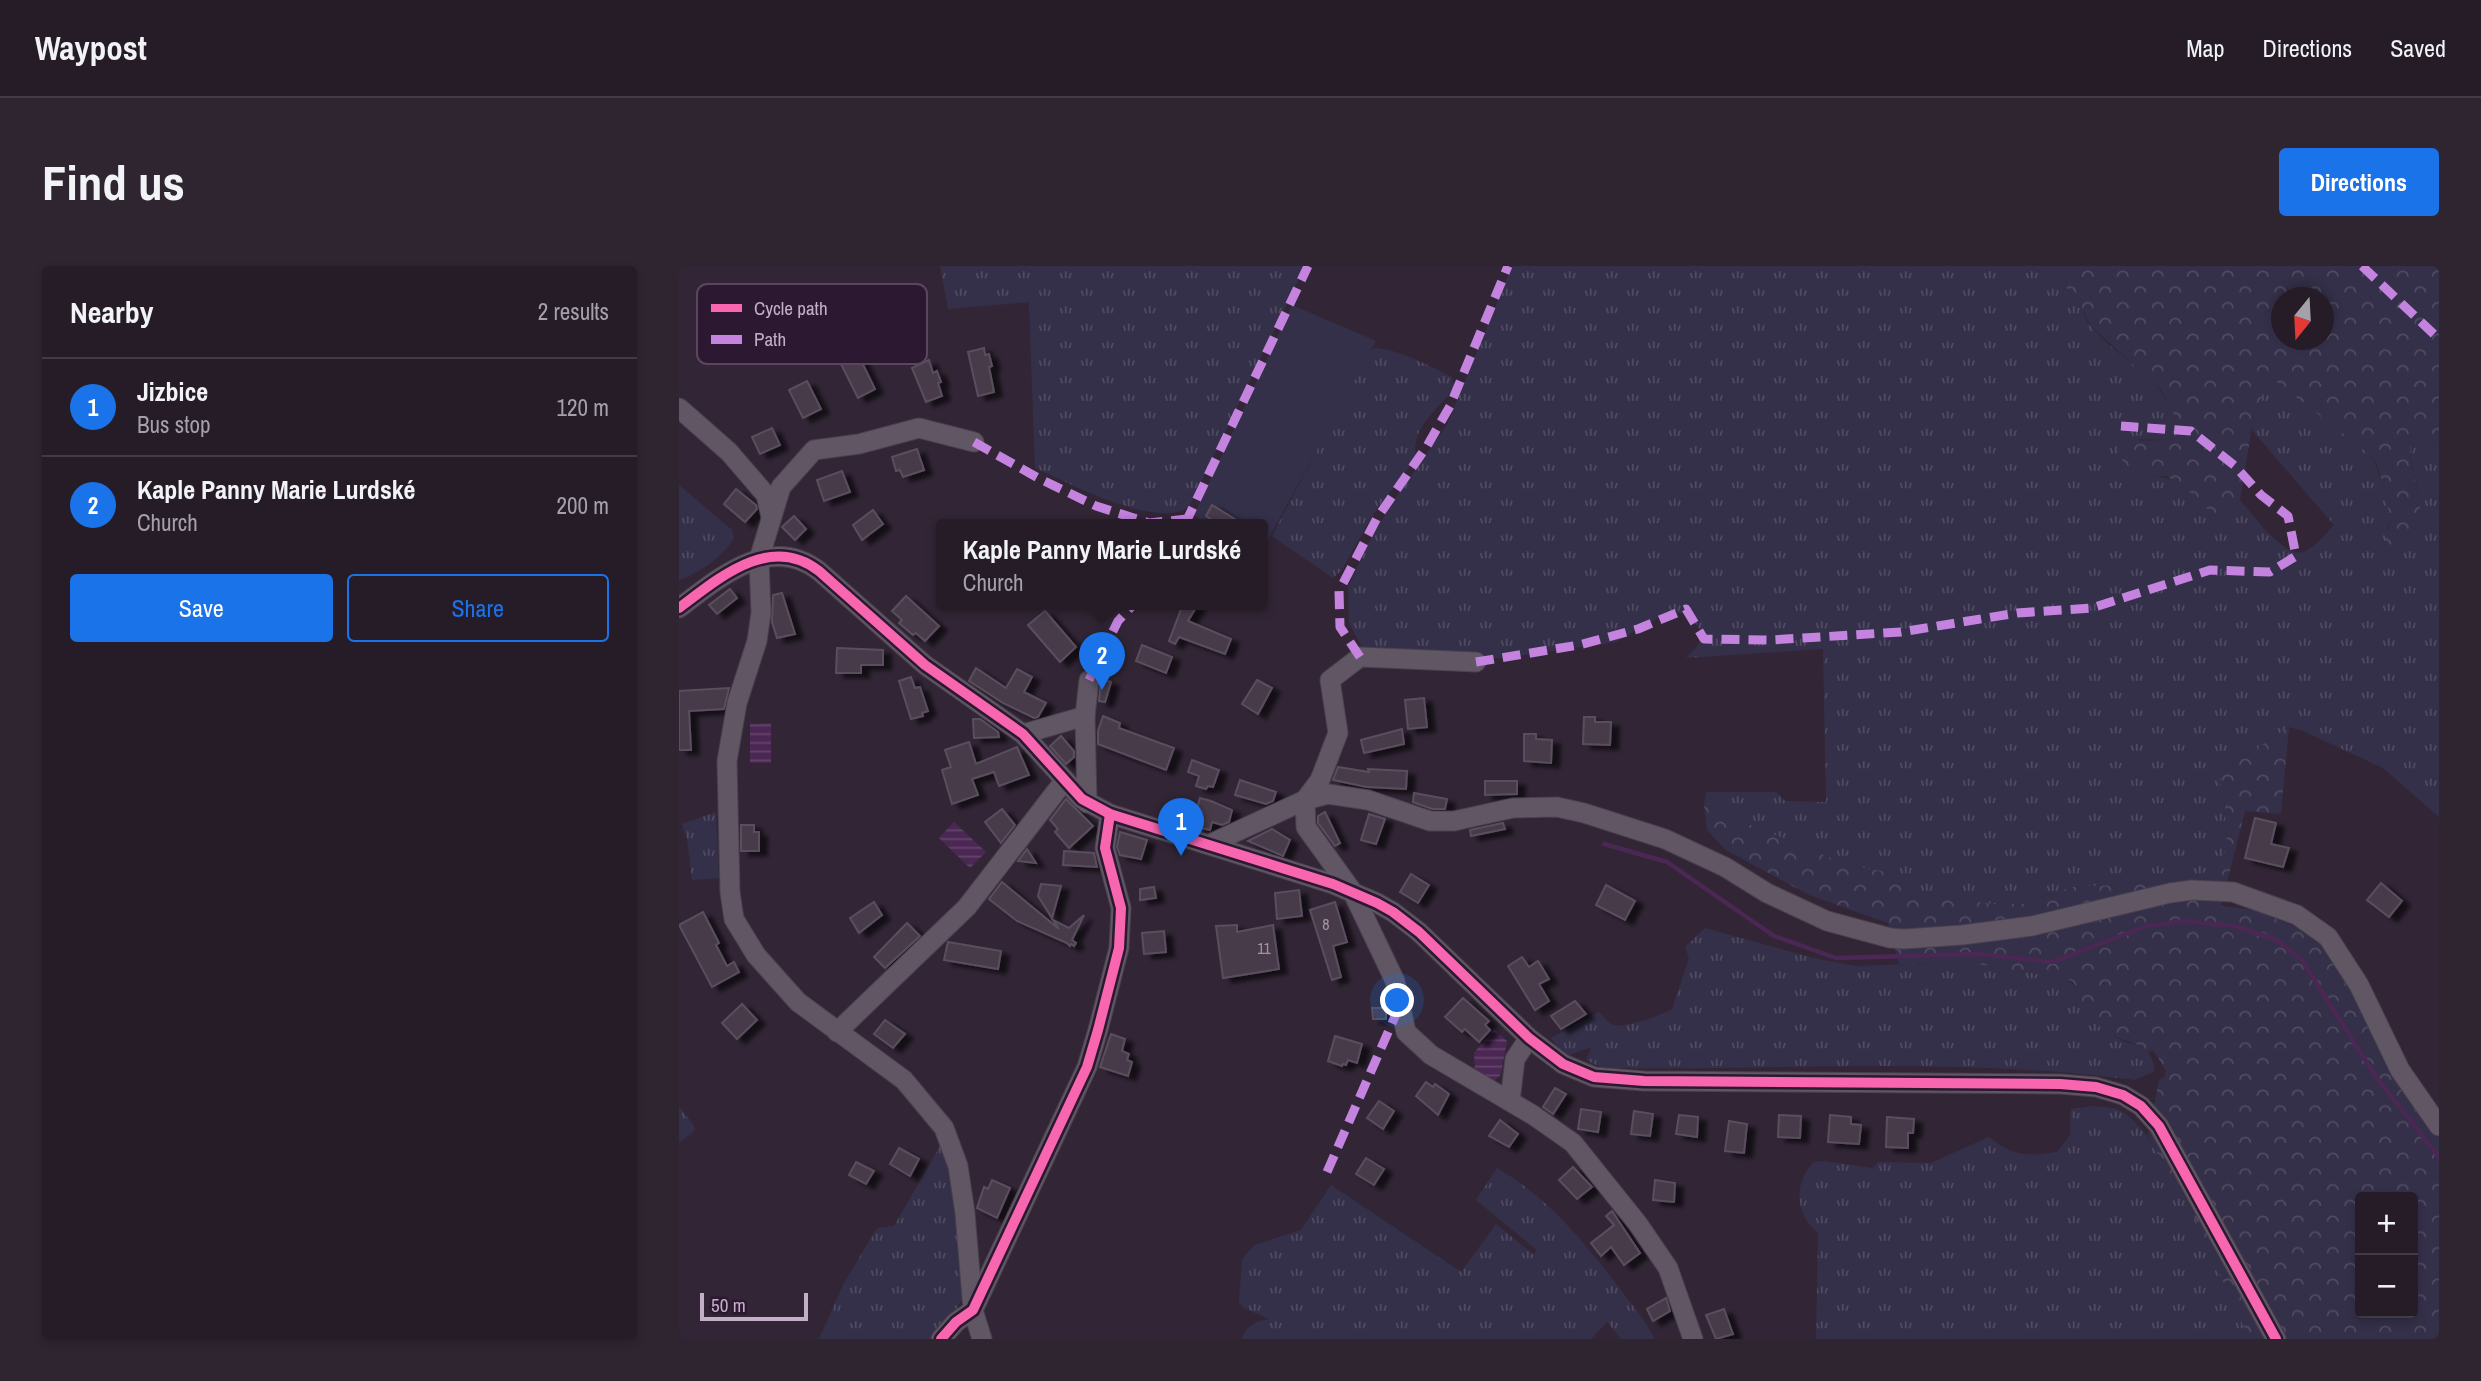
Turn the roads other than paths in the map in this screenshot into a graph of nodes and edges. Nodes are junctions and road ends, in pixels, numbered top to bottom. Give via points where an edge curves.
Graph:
1 (679, 408) edge
2 (974, 442) dead end
3 (772, 522) junction
4 (759, 559) junction
5 (679, 608) edge
6 (1476, 662) dead end
7 (1089, 681) dead end
8 (1085, 716) junction
9 (1023, 734) junction
10 (1066, 780) junction
11 (1305, 800) junction
12 (1087, 803) junction
13 (1110, 814) junction
14 (1210, 844) junction
15 (1352, 891) junction
16 (837, 1032) junction
17 (1529, 1038) junction
18 (1510, 1101) junction
19 (2439, 1125) edge
20 (973, 1310) junction
21 (941, 1339) edge
22 (982, 1339) edge
23 (1693, 1339) edge
24 (2276, 1339) edge

1 - 3 street via 729,452 766,495
2 - 3 street via 919,428 814,450 781,487
3 - 4 street
4 - 5 street
4 - 9 street via 787,555 809,563 925,665
4 - 16 street via 757,641 737,703 727,761 734,919 756,955 798,1002
6 - 11 street via 1360,657 1330,680 1338,733 1320,780
7 - 8 street
8 - 9 street
8 - 12 street
9 - 10 street
10 - 12 street
10 - 16 street via 967,907
11 - 14 street
11 - 15 street via 1306,827
11 - 19 street via 1328,794 1368,800 1430,821 1454,821 1513,807 1557,807 1584,813 1665,839 1827,921 1889,937 1962,935 2032,926 2171,893 2233,892 2297,915 2328,937 2359,985 2400,1070
12 - 13 street
13 - 14 street
13 - 20 street via 1105,848 1121,908 1119,948 1098,1030 1087,1067
14 - 15 street
15 - 17 street via 1403,919
15 - 18 street via 1395,981 1406,1032 1431,1055
16 - 20 street via 904,1080 944,1128 958,1166
17 - 18 street via 1515,1059
17 - 24 street via 1569,1068 1609,1080 2060,1084 2123,1095 2141,1106 2170,1142
18 - 23 street via 1573,1143 1638,1224 1668,1268
20 - 21 street
20 - 22 street

